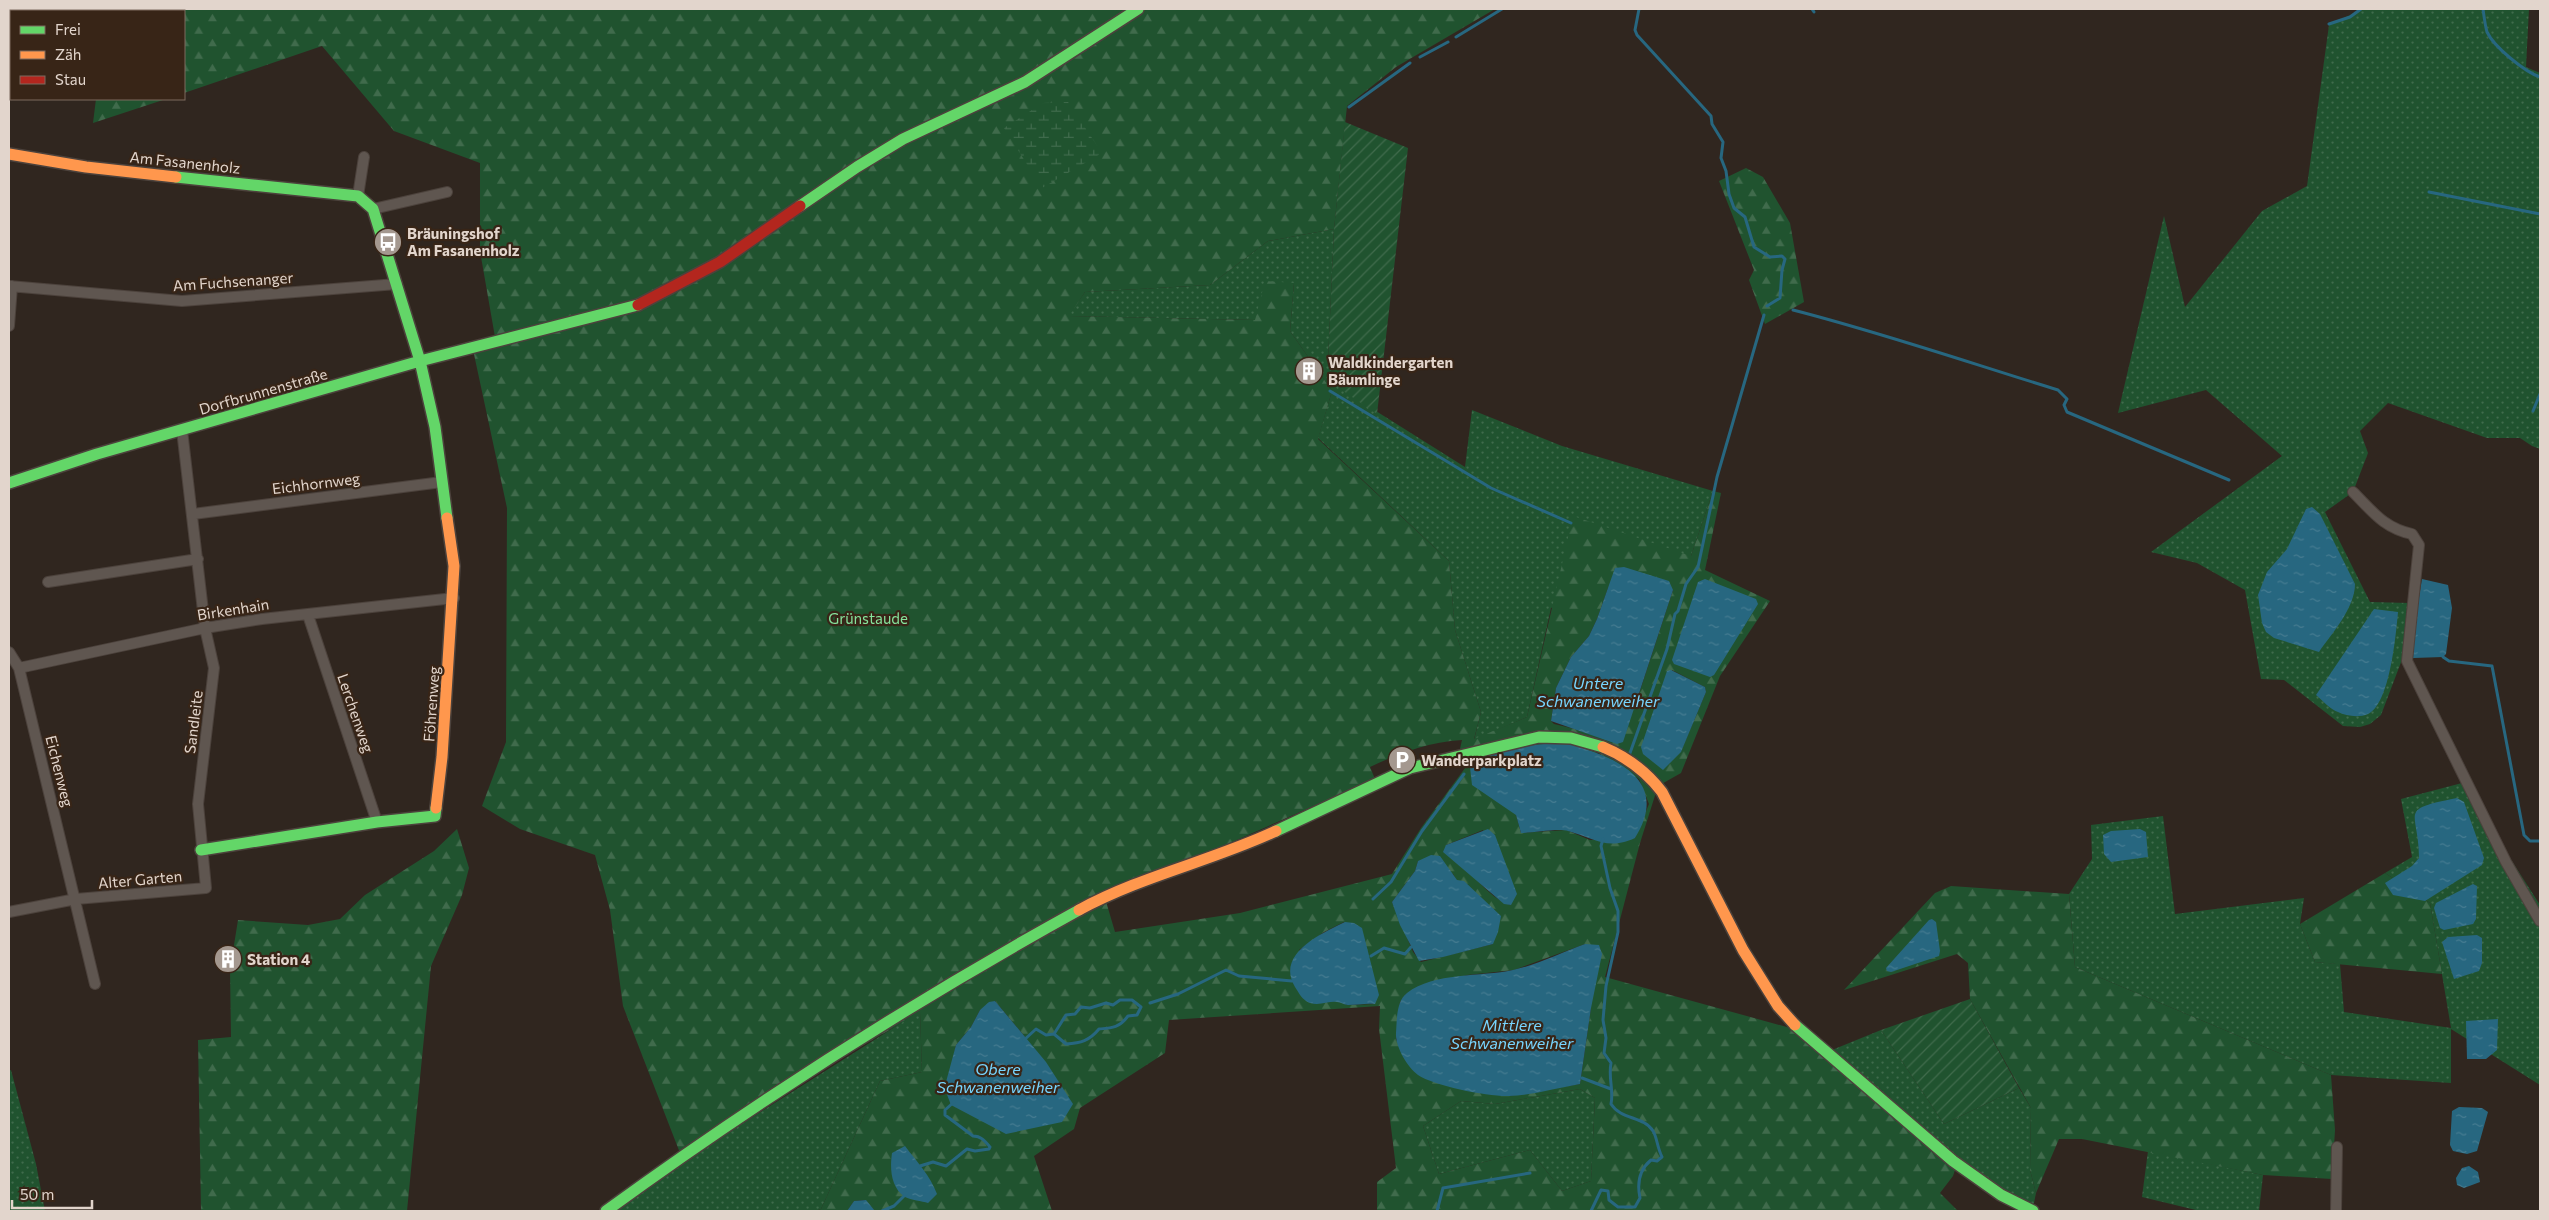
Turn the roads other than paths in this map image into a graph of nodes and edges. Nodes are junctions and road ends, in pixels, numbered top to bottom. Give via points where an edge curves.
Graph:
1 (1138, 9) edge
2 (9, 154) edge
3 (364, 157) dead end
4 (447, 192) dead end
5 (358, 196) junction
6 (373, 209) junction
7 (397, 284) junction
8 (10, 286) edge
9 (9, 326) edge
10 (420, 360) junction
11 (182, 430) junction
12 (442, 482) junction
13 (9, 483) edge
14 (2353, 492) dead end
15 (193, 514) junction
16 (198, 560) junction
17 (48, 582) dead end
18 (454, 598) junction
19 (308, 615) junction
20 (205, 628) junction
21 (9, 652) edge
22 (19, 668) junction
23 (377, 822) junction
24 (201, 850) junction
25 (206, 888) joint
26 (76, 899) junction
27 (9, 912) edge
28 (2540, 921) edge
29 (94, 984) dead end
30 (2337, 1147) dead end
31 (606, 1211) edge
32 (2032, 1211) edge
33 (2336, 1211) edge

1 - 10 street, Dorfbrunnenstraße via 1024,82 903,139 720,262 633,308
2 - 5 street, Am Fasanenholz via 86,167
3 - 5 street
4 - 6 street
5 - 6 street
6 - 7 street
7 - 8 street, Am Fuchsenanger via 182,301
7 - 10 street
8 - 9 street, Am Fuchsenanger
10 - 11 street, Dorfbrunnenstraße
10 - 12 street, Föhrenweg via 435,427
11 - 13 street, Dorfbrunnenstraße
11 - 15 street, Sandleite
12 - 15 street, Eichhornweg
12 - 18 street, Föhrenweg via 454,566
14 - 28 street via 2378,517 2396,531 2412,534 2420,545 2407,662 2506,862
15 - 16 street, Sandleite
16 - 17 street
16 - 20 street, Sandleite
18 - 19 street, Birkenhain
18 - 23 street, Föhrenweg via 435,816
19 - 20 street, Birkenhain via 262,618
19 - 23 street, Lerchenweg
20 - 22 street, Birkenhain
20 - 24 street, Sandleite via 214,668 198,804
21 - 22 street, Eichenweg
22 - 26 street, Eichenweg
23 - 24 street, Föhrenweg
24 - 25 street, Sandleite
25 - 26 street, Alter Garten
26 - 27 street, Alter Garten
26 - 29 street
30 - 33 street
31 - 32 street via 698,1144 983,963 1106,896 1248,844 1410,768 1553,736 1574,738 1608,750 1652,779 1681,828 1745,958 1780,1008 1908,1126 1978,1180 2014,1204

